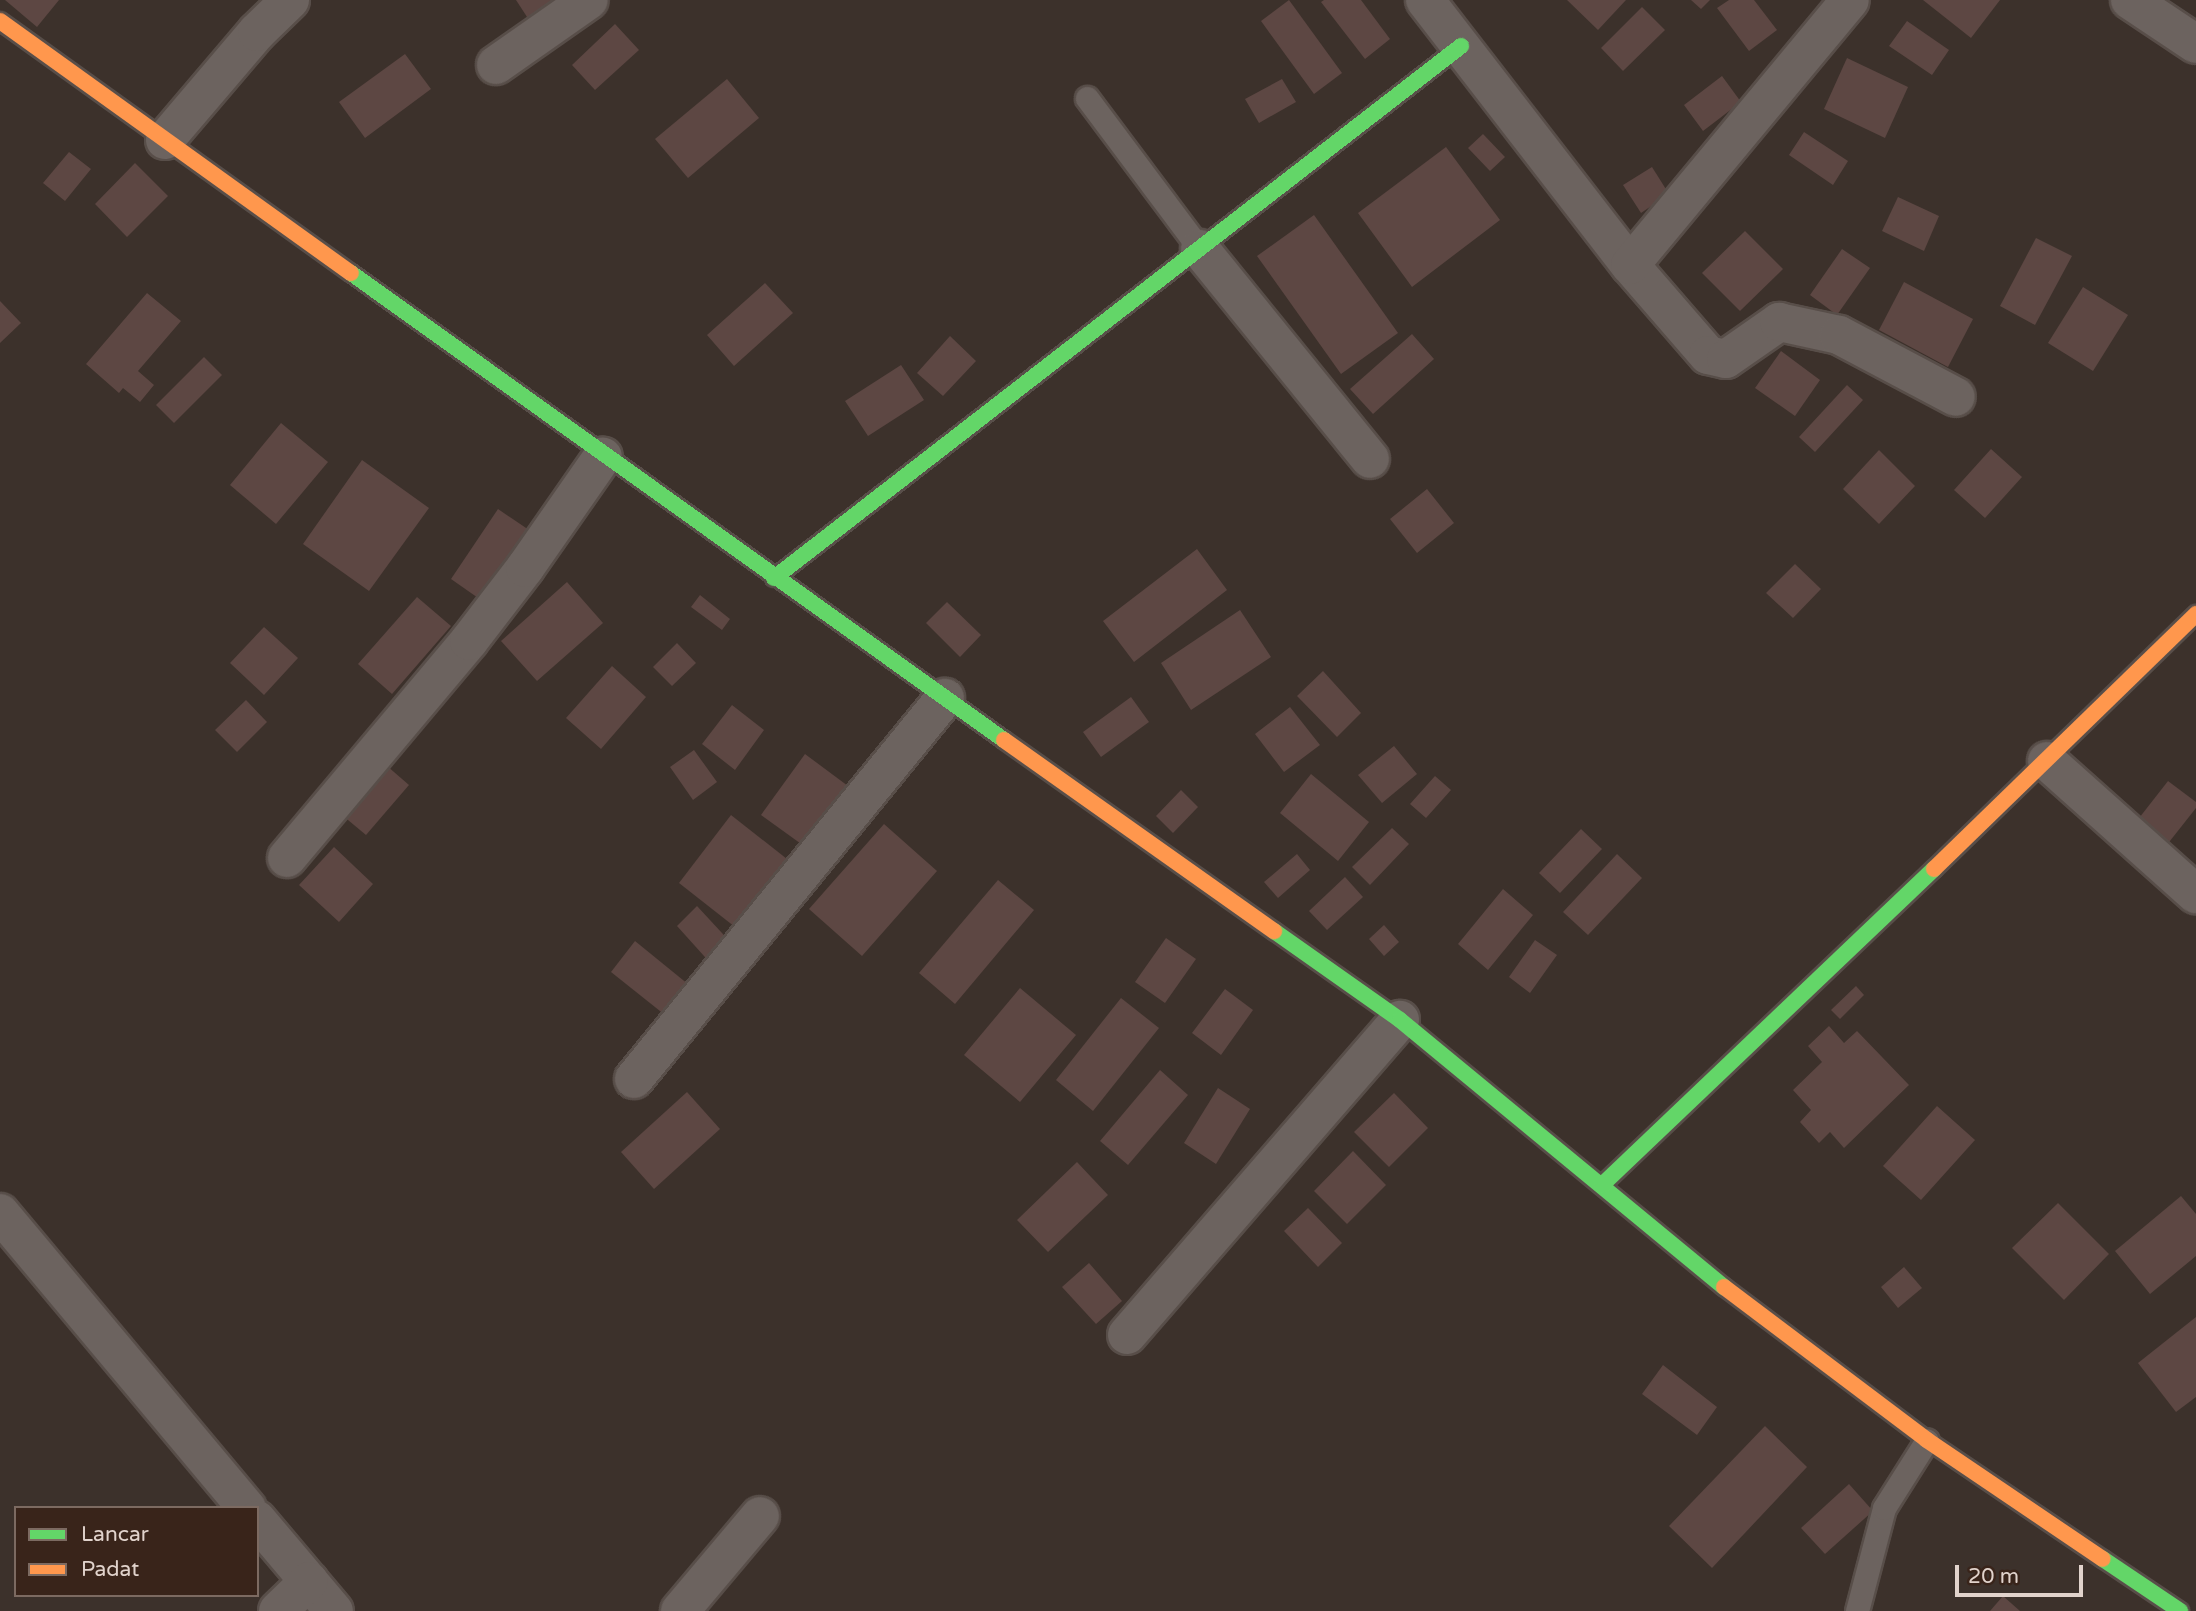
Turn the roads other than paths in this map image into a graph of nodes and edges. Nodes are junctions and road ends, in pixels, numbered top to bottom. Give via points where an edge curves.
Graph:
1 (290, 0) edge
2 (589, 0) edge
3 (1426, 0) edge
4 (1850, 0) edge
5 (2130, 0) edge
6 (0, 21) edge
7 (2196, 44) edge
8 (1461, 46) junction
9 (496, 65) dead end
10 (1087, 98) dead end
11 (165, 140) junction
12 (1200, 249) junction
13 (1630, 265) junction
14 (1956, 397) dead end
15 (603, 456) junction
16 (1370, 459) dead end
17 (774, 578) junction
18 (2196, 614) edge
19 (945, 698) junction
20 (2047, 761) junction
21 (287, 858) dead end
22 (2196, 894) edge
23 (1400, 1020) junction
24 (634, 1079) dead end
25 (1602, 1185) junction
26 (0, 1213) edge
27 (1127, 1335) dead end
28 (1927, 1440) junction
29 (245, 1506) edge
30 (761, 1517) dead end
31 (259, 1522) edge
32 (309, 1581) junction
33 (278, 1611) edge
34 (334, 1611) edge
35 (680, 1611) edge
36 (1857, 1611) edge
37 (2180, 1611) edge

1 - 11 street
2 - 9 street
3 - 8 street
4 - 13 street
5 - 7 street
6 - 11 street
8 - 12 street
8 - 13 street
10 - 12 lane
11 - 15 street
12 - 16 street
12 - 17 street
13 - 14 street via 1708,355 1717,359 1726,359 1779,322 1839,335
15 - 17 street
15 - 21 street via 469,641
17 - 19 street
18 - 20 street
19 - 23 street
19 - 24 street
20 - 22 street
20 - 25 street
23 - 25 street
23 - 27 street
25 - 28 street via 1756,1314
26 - 29 street
28 - 36 lane via 1884,1508
28 - 37 street
30 - 35 street
31 - 32 street
32 - 33 street
32 - 34 street

